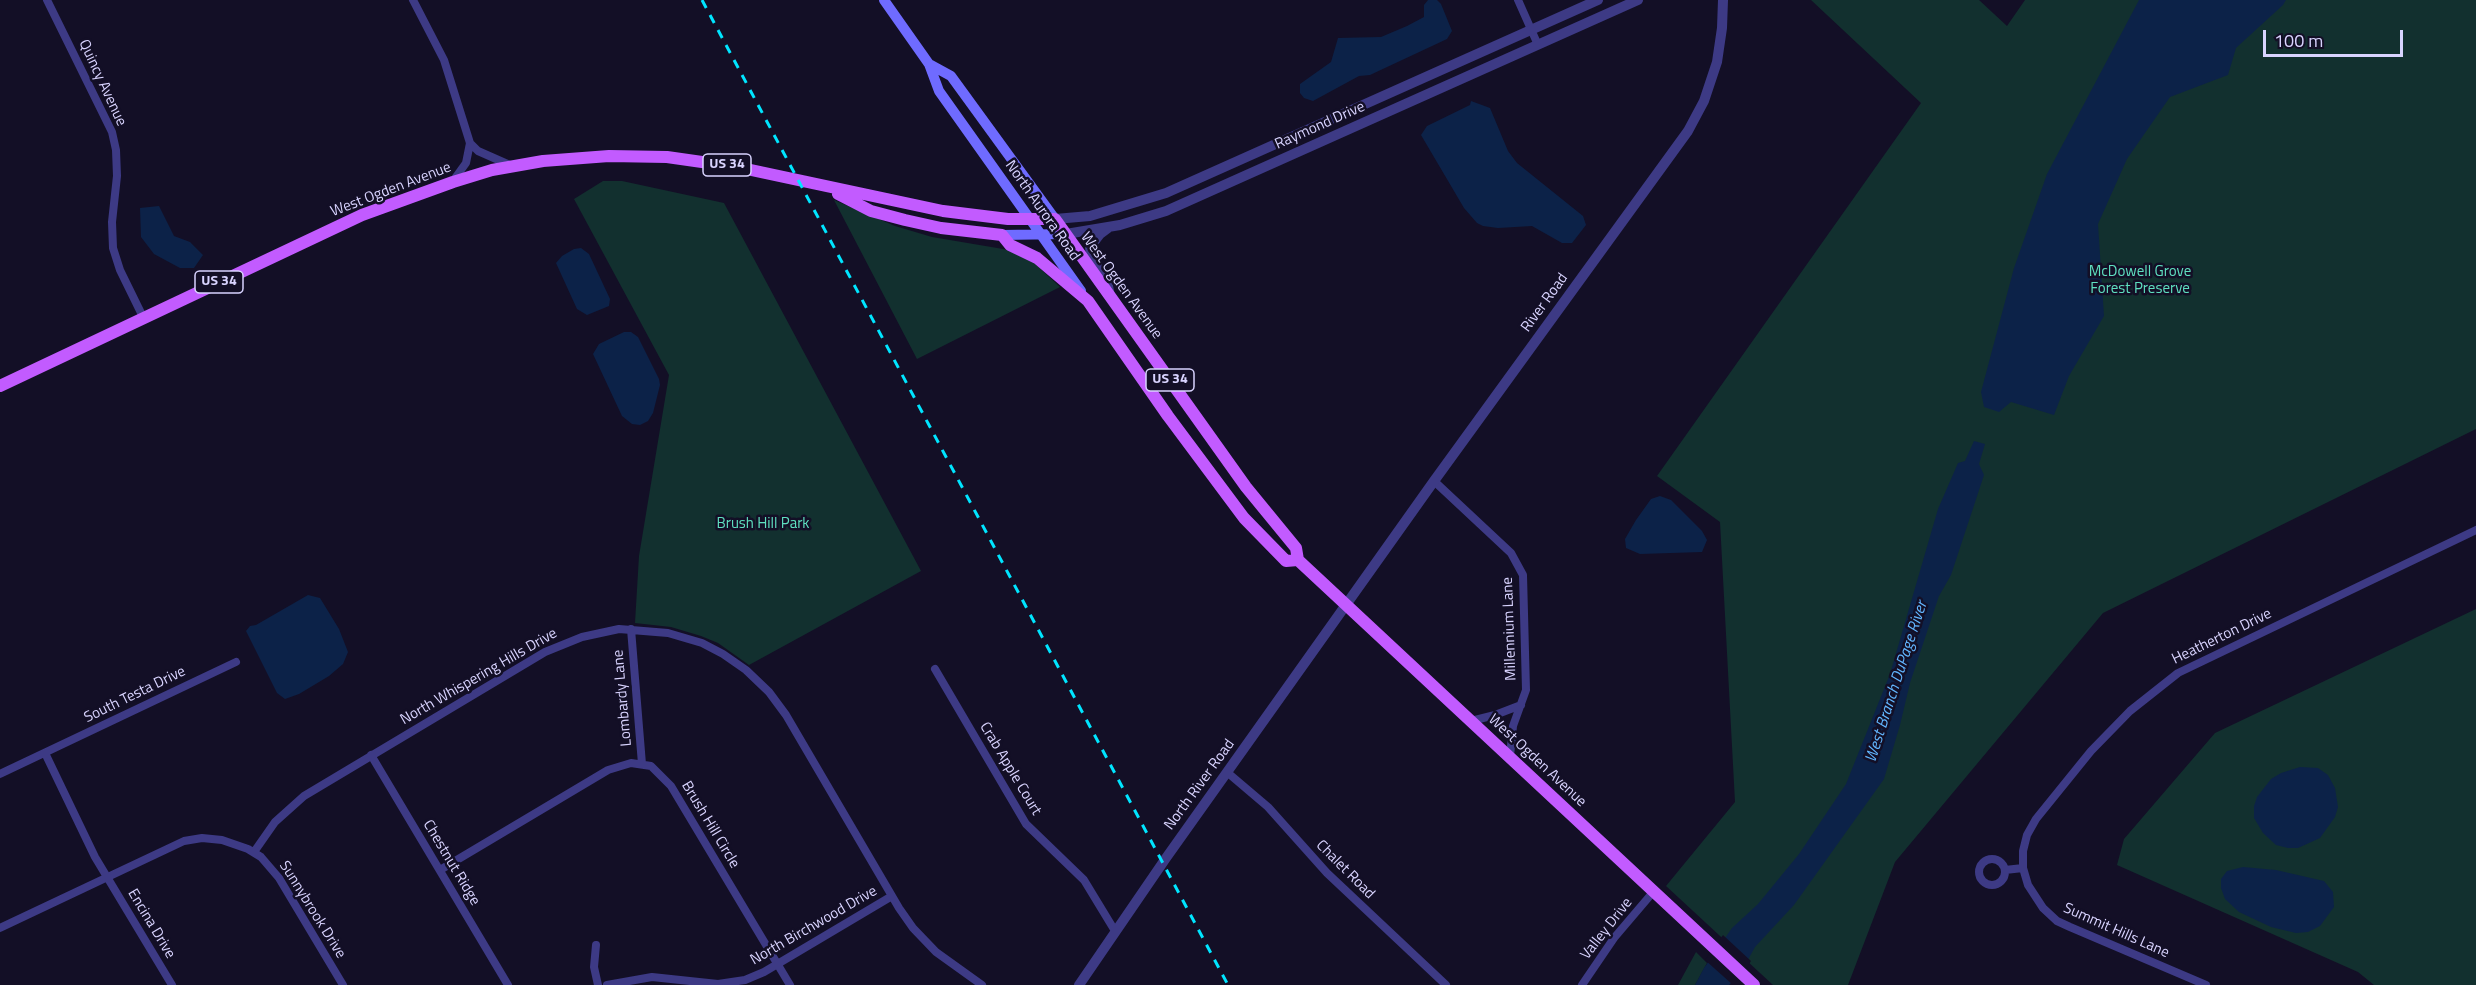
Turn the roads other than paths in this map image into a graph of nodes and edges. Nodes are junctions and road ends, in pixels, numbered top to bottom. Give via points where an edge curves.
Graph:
1 (47, 0) edge
2 (413, 0) edge
3 (884, 0) edge
4 (1518, 0) edge
5 (1598, 0) edge
6 (1638, 0) edge
7 (1723, 0) edge
8 (1531, 30) junction
9 (1538, 45) junction
10 (929, 64) junction
11 (470, 143) junction
12 (512, 166) junction
13 (453, 182) junction
14 (823, 186) junction
15 (1055, 219) junction
16 (1030, 220) junction
17 (1110, 227) junction
18 (1066, 234) junction
19 (1002, 235) junction
20 (1042, 236) junction
21 (1110, 296) junction
22 (1088, 302) junction
23 (144, 319) junction
24 (1137, 372) joint
25 (0, 386) edge
26 (1434, 481) junction
27 (2476, 530) edge
28 (1298, 560) junction
29 (1347, 605) junction
30 (631, 629) junction
31 (236, 662) dead end
32 (935, 669) dead end
33 (1521, 705) junction
34 (1471, 721) junction
35 (45, 753) junction
36 (371, 756) junction
37 (1510, 756) junction
38 (642, 764) junction
39 (1228, 773) junction
40 (0, 774) edge
41 (254, 852) junction
42 (2023, 868) junction
43 (440, 870) junction
44 (2005, 870) dead end
45 (107, 877) junction
46 (1654, 891) junction
47 (892, 896) junction
48 (0, 928) edge
49 (1115, 931) junction
50 (596, 945) dead end
51 (777, 964) junction
52 (1751, 982) edge
53 (172, 985) edge
54 (343, 985) edge
55 (508, 985) edge
56 (598, 985) edge
57 (607, 985) edge
58 (790, 985) edge
59 (982, 985) edge
60 (1079, 985) edge
61 (1446, 985) edge
62 (1582, 985) edge
63 (2205, 985) edge

1 - 23 street, Quincy Avenue via 112,132 117,159 113,248
2 - 11 street via 444,60
3 - 10 main road, North Aurora Road
4 - 8 street
5 - 8 street, Raymond Drive
6 - 9 street, Raymond Drive
7 - 26 street, River Road via 1717,62 1704,101 1688,131
8 - 9 street
8 - 15 street, Raymond Drive via 1166,193 1090,216
9 - 17 street, Raymond Drive via 1182,204
10 - 15 main road, North Aurora Road via 951,76
10 - 16 main road, North Aurora Road via 939,91
11 - 12 street via 478,151
11 - 13 street via 466,163
12 - 13 main road, West Ogden Avenue / US 34
12 - 14 main road, West Ogden Avenue / US 34 via 578,158 652,156 737,167
13 - 23 main road, West Ogden Avenue / US 34 via 343,224
14 - 16 main road, West Ogden Avenue / US 34 via 943,211
14 - 19 main road, West Ogden Avenue / US 34 via 872,211 941,228
15 - 16 main road, West Ogden Avenue / US 34
15 - 18 main road, West Ogden Avenue / US 34
16 - 20 main road, North Aurora Road
17 - 18 street, Raymond Drive
17 - 21 street via 1090,247
18 - 20 main road, Raymond Drive
18 - 21 main road, West Ogden Avenue / US 34
19 - 20 main road, Raymond Drive
19 - 22 main road via 1010,245 1037,258
20 - 22 main road, North Aurora Road
21 - 28 main road, West Ogden Avenue / US 34 via 1252,495 1296,548
22 - 24 main road, North Aurora Road
23 - 25 main road, West Ogden Avenue / US 34
24 - 28 main road, West Ogden Avenue / US 34 via 1244,518 1286,561
26 - 29 street, River Road
26 - 33 street, Millennium Lane via 1521,568 1526,670
27 - 42 street, Heatherton Drive via 2178,673 2130,711 2091,751 2036,819 2027,834
28 - 29 main road, West Ogden Avenue / US 34
29 - 34 main road, West Ogden Avenue / US 34
29 - 39 street, North River Road
30 - 36 street, North Whispering Hills Drive via 594,634 558,646
30 - 38 street, Lombardy Lane
30 - 47 street, North Whispering Hills Drive via 668,633 702,643 735,662 761,684 786,715
31 - 35 street, South Testa Drive
32 - 49 street, Crab Apple Court via 1026,824 1084,880
33 - 34 street
33 - 37 street, Millennium Lane via 1513,726
34 - 37 main road, West Ogden Avenue / US 34
35 - 40 street, South Testa Drive
35 - 45 street
36 - 41 street, North Whispering Hills Drive via 304,796 275,822
36 - 43 street, Chestnut Ridge
37 - 46 main road, West Ogden Avenue / US 34
38 - 43 street via 608,770
38 - 51 street, Brush Hill Circle via 651,766 671,786
39 - 49 street, North River Road
39 - 61 street, Chalet Road via 1268,807 1326,873
41 - 45 street via 215,839 184,841
41 - 54 street, Sunnybrook Drive via 279,878
42 - 44 street
42 - 63 street, Summit Hills Lane via 2032,893 2057,921
43 - 55 street, Chestnut Ridge
45 - 48 street
45 - 53 street, Encina Drive
46 - 52 main road, West Ogden Avenue / US 34
46 - 62 street, Valley Drive via 1614,938
47 - 51 street, North Birchwood Drive
47 - 59 street, North Whispering Hills Drive via 936,952
49 - 60 street, North River Road
50 - 56 street via 594,967
51 - 57 street, North Birchwood Drive via 733,983 652,977
51 - 58 street, Brush Hill Circle

